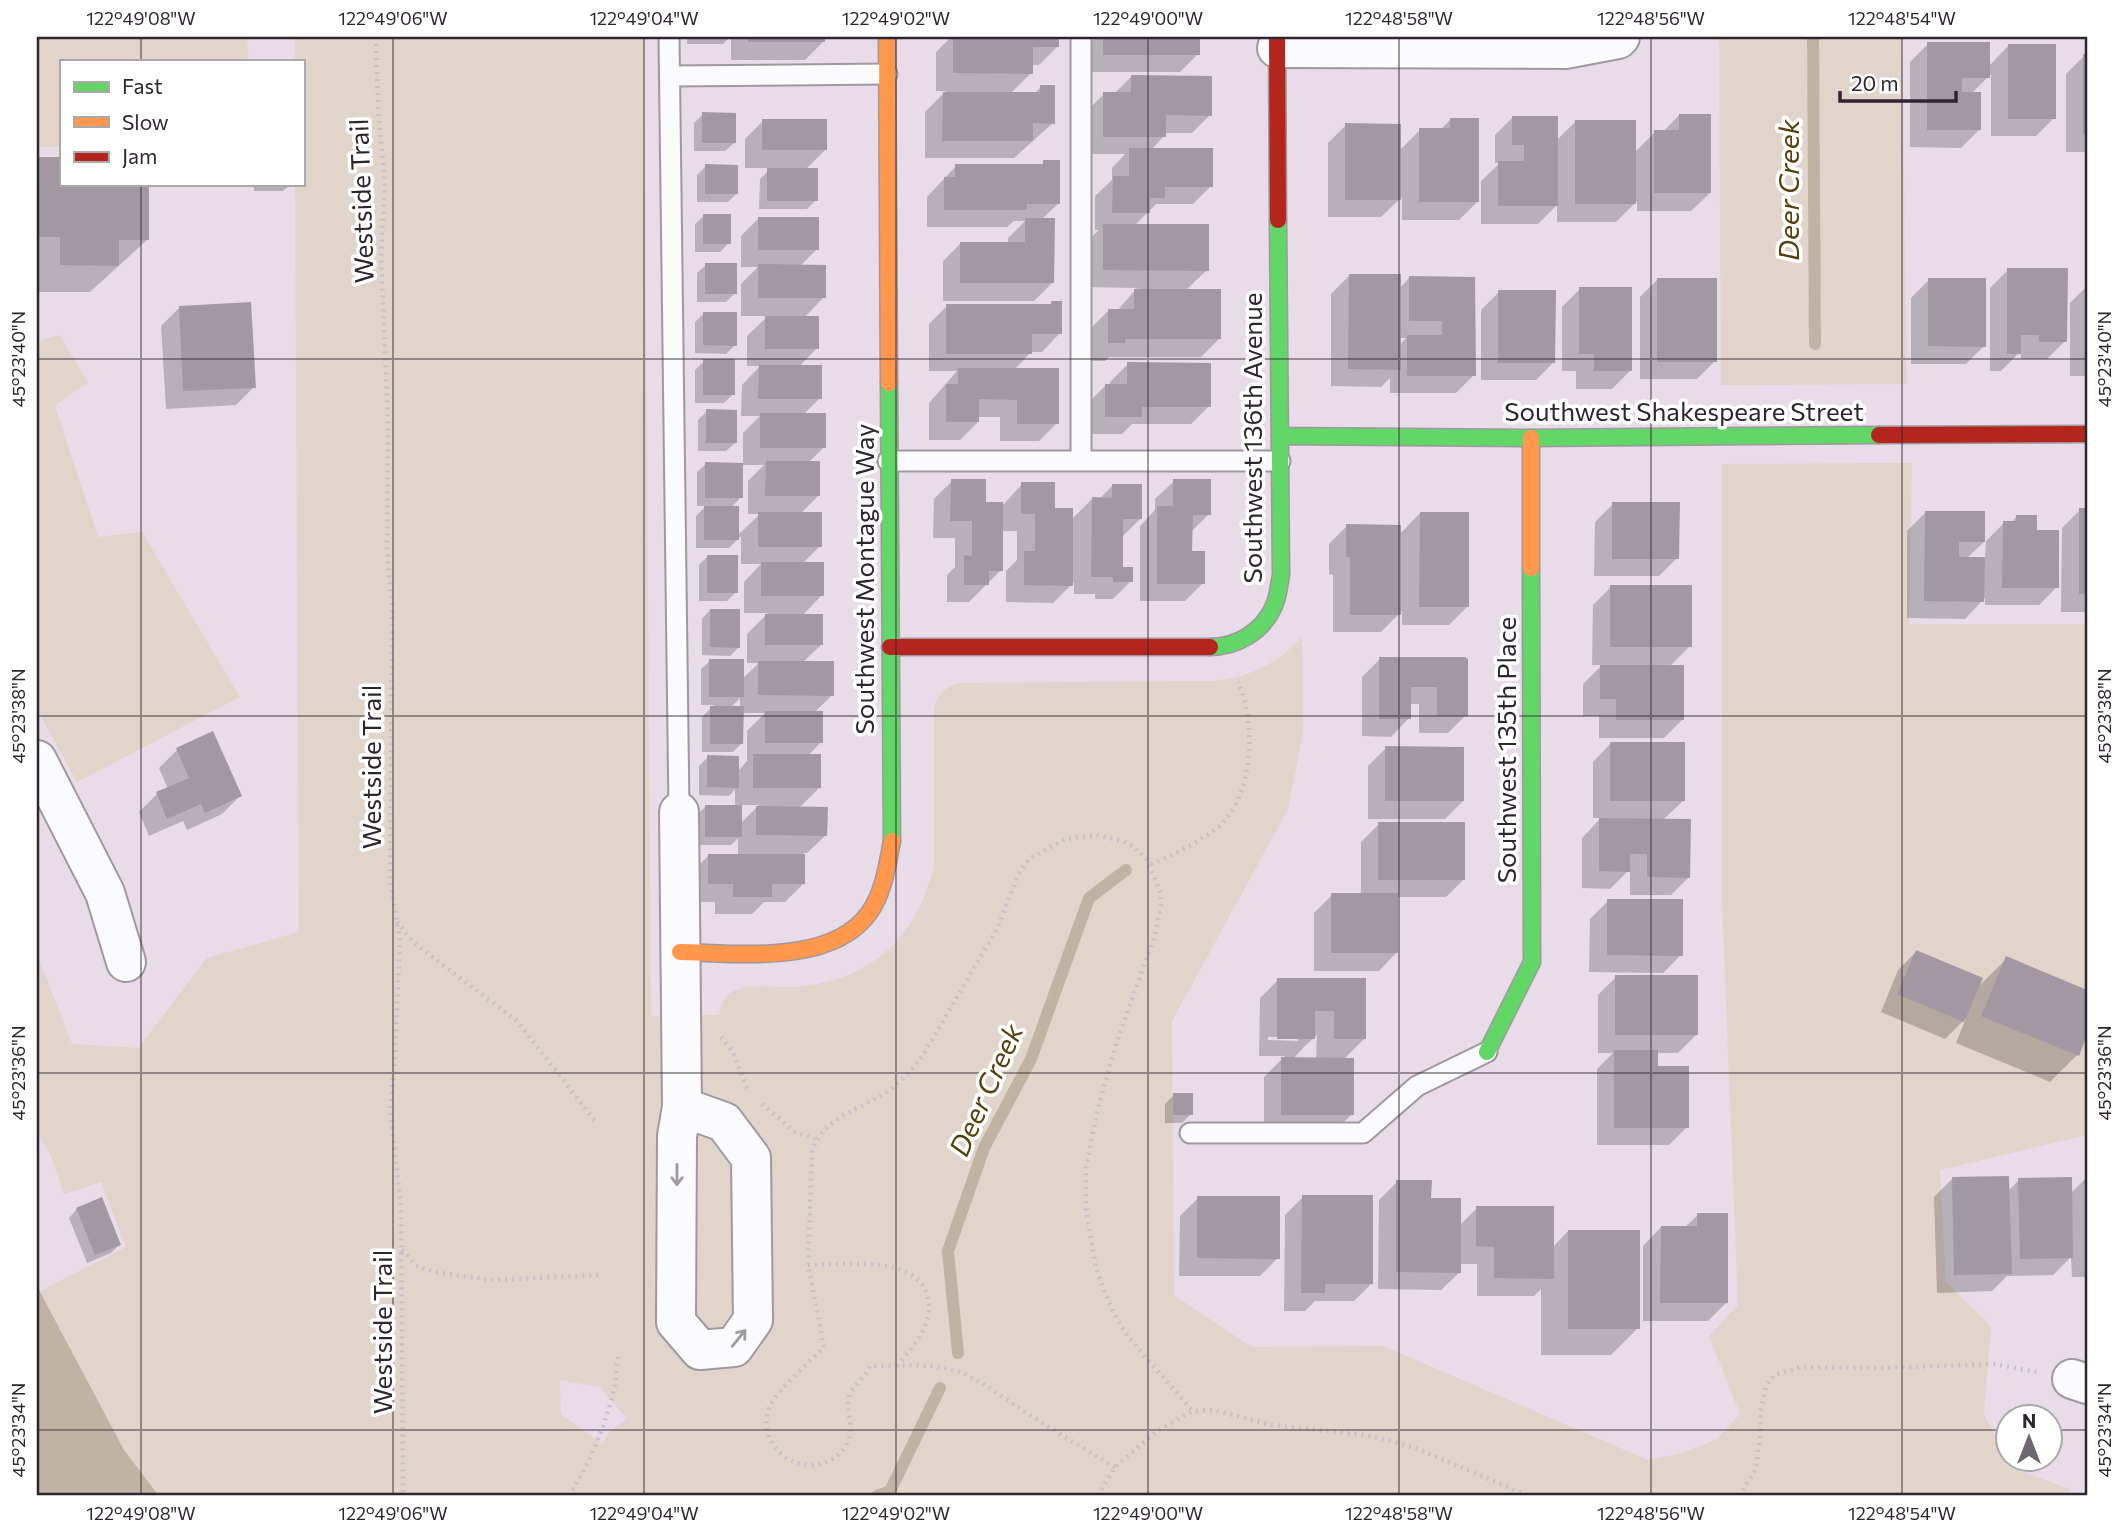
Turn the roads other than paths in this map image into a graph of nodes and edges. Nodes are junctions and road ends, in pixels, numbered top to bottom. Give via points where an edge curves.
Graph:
1 (669, 37) edge
2 (887, 37) edge
3 (1081, 37) edge
4 (1620, 37) edge
5 (1277, 42) edge
6 (1473, 43) edge
7 (887, 74) junction
8 (670, 76) junction
9 (2087, 434) edge
10 (1280, 436) junction
11 (1531, 438) junction
12 (888, 461) junction
13 (1081, 461) junction
14 (1280, 461) junction
15 (890, 647) junction
16 (37, 760) edge
17 (679, 812) joint
18 (680, 952) junction
19 (126, 962) dead end
20 (1487, 1052) joint
21 (682, 1107) junction
22 (1191, 1133) dead end

1 - 8 lane
2 - 7 street, Southwest Montague Way
3 - 13 lane
4 - 6 street via 1565,49
5 - 6 street
5 - 10 street, Southwest 136th Avenue
7 - 8 lane
7 - 12 street, Southwest Montague Way
8 - 17 lane
9 - 11 street, Southwest Shakespeare Street
10 - 11 street, Southwest Shakespeare Street
10 - 14 street, Southwest 136th Avenue
11 - 20 street, Southwest 135th Place via 1532,961
12 - 13 lane
12 - 15 street, Southwest Montague Way
13 - 14 lane
14 - 15 street, Southwest 136th Avenue via 1281,575 1274,607 1256,632 1222,647
15 - 18 street, Southwest Montague Way via 892,839 884,888 870,912 851,934 823,947 786,953
16 - 19 street via 105,893
17 - 18 street
18 - 21 street
20 - 22 lane via 1417,1086 1363,1133
21 -> 21 street via 677,1136 676,1322 699,1350 734,1347 752,1320 751,1158 724,1122

